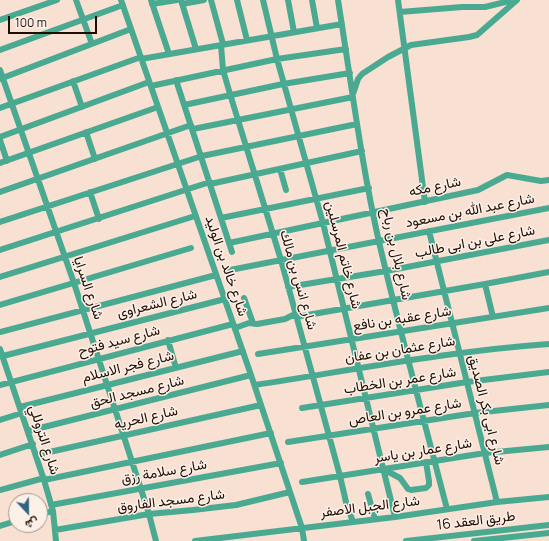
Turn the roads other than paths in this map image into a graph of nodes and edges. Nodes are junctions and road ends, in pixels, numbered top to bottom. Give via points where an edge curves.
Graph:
1 (57, 0) edge
2 (76, 0) edge
3 (177, 0) edge
4 (204, 0) edge
5 (210, 0) edge
6 (237, 0) edge
7 (263, 0) edge
8 (288, 0) edge
9 (312, 0) edge
10 (338, 0) edge
11 (398, 0) edge
12 (487, 0) edge
13 (513, 0) edge
14 (517, 0) edge
15 (151, 2) edge
16 (182, 2) edge
17 (122, 3) edge
18 (485, 7) junction
19 (400, 12) junction
20 (83, 19) junction
21 (0, 20) edge
22 (342, 24) junction
23 (317, 28) junction
24 (131, 29) junction
25 (294, 32) junction
26 (271, 36) junction
27 (247, 40) junction
28 (92, 44) junction
29 (222, 44) junction
30 (196, 49) junction
31 (346, 49) junction
32 (405, 49) junction
33 (0, 50) edge
34 (168, 54) junction
35 (141, 58) junction
36 (277, 59) junction
37 (0, 70) edge
38 (223, 70) junction
39 (350, 73) junction
40 (1, 78) edge
41 (176, 80) junction
42 (73, 81) junction
43 (150, 84) junction
44 (283, 84) junction
45 (230, 94) junction
46 (353, 95) junction
47 (11, 104) junction
48 (184, 104) junction
49 (158, 106) junction
50 (82, 107) junction
51 (0, 108) edge
52 (291, 109) junction
53 (238, 120) junction
54 (357, 124) junction
55 (192, 127) junction
56 (20, 129) junction
57 (86, 132) junction
58 (167, 134) junction
59 (299, 136) junction
60 (0, 137) edge
61 (0, 140) edge
62 (246, 147) junction
63 (362, 151) junction
64 (29, 153) junction
65 (202, 156) junction
66 (95, 158) junction
67 (8, 161) junction
68 (0, 163) edge
69 (307, 163) junction
70 (177, 164) junction
71 (280, 169) junction
72 (254, 174) junction
73 (38, 178) junction
74 (549, 180) edge
75 (210, 183) junction
76 (369, 188) junction
77 (186, 190) junction
78 (286, 190) dead end
79 (0, 192) edge
80 (90, 192) junction
81 (316, 198) junction
82 (425, 202) junction
83 (48, 207) junction
84 (265, 208) junction
85 (549, 208) edge
86 (374, 213) junction
87 (195, 216) junction
88 (221, 218) junction
89 (99, 219) junction
90 (0, 222) edge
91 (323, 223) junction
92 (56, 231) junction
93 (429, 231) junction
94 (273, 234) junction
95 (549, 240) edge
96 (379, 241) junction
97 (229, 243) junction
98 (192, 248) dead end
99 (0, 250) edge
100 (329, 250) junction
101 (232, 252) dead end
102 (64, 257) junction
103 (281, 260) junction
104 (436, 261) junction
105 (230, 270) dead end
106 (386, 271) junction
107 (549, 272) edge
108 (216, 275) junction
109 (0, 277) edge
110 (336, 279) junction
111 (74, 283) junction
112 (486, 284) junction
113 (288, 287) junction
114 (444, 292) junction
115 (244, 298) dead end
116 (225, 299) junction
117 (394, 299) junction
118 (0, 305) edge
119 (344, 308) junction
120 (549, 308) edge
121 (83, 310) junction
122 (296, 316) junction
123 (493, 317) junction
124 (253, 323) junction
125 (452, 323) junction
126 (234, 326) junction
127 (401, 331) junction
128 (0, 332) edge
129 (90, 334) junction
130 (352, 339) junction
131 (168, 340) junction
132 (549, 344) edge
133 (304, 346) junction
134 (0, 349) edge
135 (243, 351) junction
136 (459, 352) junction
137 (258, 354) dead end
138 (2, 356) junction
139 (98, 359) junction
140 (409, 361) junction
141 (176, 368) junction
142 (358, 369) junction
143 (549, 372) edge
144 (251, 375) junction
145 (312, 376) junction
146 (11, 381) junction
147 (467, 382) junction
148 (0, 385) edge
149 (107, 385) junction
150 (255, 385) junction
151 (416, 390) junction
152 (365, 398) junction
153 (261, 405) junction
154 (320, 405) junction
155 (549, 405) edge
156 (302, 408) dead end
157 (21, 410) junction
158 (114, 410) junction
159 (475, 413) junction
160 (0, 420) edge
161 (424, 421) junction
162 (372, 429) junction
163 (28, 431) junction
164 (271, 433) junction
165 (123, 436) junction
166 (329, 436) junction
167 (288, 442) dead end
168 (33, 444) junction
169 (549, 447) edge
170 (485, 453) junction
171 (0, 454) edge
172 (36, 455) junction
173 (435, 461) junction
174 (131, 462) junction
175 (426, 462) junction
176 (281, 463) junction
177 (383, 469) junction
178 (340, 476) junction
179 (44, 479) junction
180 (302, 482) dead end
181 (141, 488) junction
182 (0, 490) edge
183 (290, 492) junction
184 (368, 494) dead end
185 (549, 497) edge
186 (497, 502) junction
187 (52, 508) junction
188 (447, 509) junction
189 (48, 510) edge
190 (149, 514) junction
191 (395, 517) junction
192 (375, 519) junction
193 (353, 522) junction
194 (549, 525) edge
195 (302, 528) junction
196 (55, 530) junction
197 (549, 533) edge
198 (56, 541) edge
199 (156, 541) edge
200 (195, 541) edge
201 (304, 541) edge
202 (406, 541) edge
203 (474, 541) edge

1 - 21 street
2 - 20 street
3 - 15 street
4 - 16 street
5 - 29 street, شارع انس بن مالك
6 - 27 street
7 - 26 street, شارع خاتم المرسلين
8 - 25 street
9 - 23 street
10 - 22 street, شارع بلال بن رباح
11 - 19 street
12 - 18 street
13 - 18 street
14 - 32 street via 477,34 411,45
15 - 34 street
16 - 30 street
17 - 20 street
17 - 24 street, شارع خالد بن الوليد
18 - 19 street
19 - 32 street
20 - 28 street
20 - 33 street
22 - 23 street
22 - 31 street, شارع بلال بن رباح
23 - 25 street
24 - 28 street
24 - 35 street, شارع خالد بن الوليد
25 - 26 street
26 - 27 street
26 - 36 street, شارع خاتم المرسلين
27 - 29 street
28 - 40 street
29 - 30 street
29 - 38 street, شارع انس بن مالك
30 - 34 street
31 - 36 street
31 - 39 street, شارع بلال بن رباح
32 - 46 street via 362,74
32 - 82 street
34 - 35 street
35 - 42 street
35 - 43 street, شارع خالد بن الوليد
36 - 38 street
36 - 44 street, شارع خاتم المرسلين
37 - 40 street, شارع السرايا
38 - 41 street
38 - 45 street, شارع انس بن مالك
39 - 44 street
39 - 46 street, شارع بلال بن رباح
40 - 47 street, شارع السرايا
41 - 43 street
41 - 48 street
42 - 47 street
42 - 50 street
43 - 49 street, شارع خالد بن الوليد
43 - 50 street
44 - 45 street
44 - 52 street, شارع خاتم المرسلين
45 - 48 street
45 - 53 street, شارع انس بن مالك
46 - 52 street
46 - 54 street, شارع بلال بن رباح
47 - 51 street
47 - 56 street, شارع السرايا
48 - 55 street
49 - 57 street
49 - 58 street, شارع خالد بن الوليد
50 - 56 street
52 - 53 street
52 - 59 street, شارع خاتم المرسلين
53 - 55 street
53 - 62 street, شارع انس بن مالك
54 - 59 street
54 - 63 street, شارع بلال بن رباح
55 - 58 street
55 - 65 street
56 - 60 street
56 - 64 street, شارع السرايا
57 - 64 street
57 - 66 street
58 - 66 street
58 - 70 street, شارع خالد بن الوليد
59 - 62 street
59 - 69 street, شارع خاتم المرسلين
61 - 67 street
62 - 65 street
62 - 72 street, شارع انس بن مالك
63 - 69 street
63 - 76 street, شارع بلال بن رباح
64 - 67 street
64 - 73 street, شارع السرايا
65 - 70 street
65 - 75 street
66 - 73 street
67 - 68 street
69 - 71 street
69 - 81 street, شارع خاتم المرسلين
70 - 77 street, شارع خالد بن الوليد
70 - 80 street
71 - 72 street
71 - 78 street
72 - 75 street
72 - 84 street, شارع انس بن مالك
73 - 79 street
73 - 83 street, شارع السرايا
74 - 82 street, شارع مكه via 507,175 478,190
75 - 77 street
75 - 88 street
76 - 81 street
76 - 86 street, شارع بلال بن رباح
77 - 87 street, شارع خالد بن الوليد
77 - 89 street
80 - 83 street
80 - 89 street
81 - 84 street
81 - 91 street, شارع خاتم المرسلين
82 - 86 street, شارع مكه
83 - 90 street
83 - 92 street, شارع السرايا
84 - 88 street
84 - 94 street, شارع انس بن مالك
85 - 93 street, شارع عبد الله بن مسعود
86 - 91 street, شارع مكه
86 - 96 street, شارع بلال بن رباح
87 - 102 street
87 - 108 street, شارع خالد بن الوليد
88 - 97 street
89 - 92 street
91 - 94 street, شارع مكه
91 - 100 street, شارع خاتم المرسلين
92 - 99 street
92 - 102 street, شارع السرايا
93 - 96 street, شارع عبد الله بن مسعود
93 - 104 street, شارع ابى بكر الصديق
94 - 97 street, شارع مكه
94 - 103 street, شارع انس بن مالك
95 - 104 street, شارع على بن ابى طالب
96 - 100 street, شارع عبد الله بن مسعود
96 - 106 street, شارع بلال بن رباح
97 - 101 street
98 - 111 street
100 - 103 street, شارع عبد الله بن مسعود
100 - 110 street, شارع خاتم المرسلين
102 - 109 street
102 - 111 street, شارع السرايا
103 - 105 street, شارع عبد الله بن مسعود
103 - 113 street, شارع انس بن مالك
104 - 106 street, شارع على بن ابى طالب
104 - 114 street, شارع ابى بكر الصديق
106 - 110 street, شارع على بن ابى طالب
106 - 117 street, شارع بلال بن رباح
107 - 112 street, شارع سيد فتوح
108 - 116 street, شارع خالد بن الوليد
108 - 121 street
110 - 113 street, شارع على بن ابى طالب
110 - 119 street, شارع خاتم المرسلين
111 - 118 street
111 - 121 street, شارع السرايا
112 - 114 street, شارع سيد فتوح
112 - 123 street
113 - 122 street, شارع انس بن مالك
114 - 117 street, شارع سيد فتوح
114 - 125 street, شارع ابى بكر الصديق
115 - 124 street
116 - 126 street, شارع خالد بن الوليد
116 - 129 street, شارع الشعراوى
117 - 119 street, شارع سيد فتوح
117 - 127 street, شارع بلال بن رباح
119 - 122 street, شارع سيد فتوح
119 - 130 street, شارع خاتم المرسلين
120 - 123 street, شارع عقبه بن نافع
121 - 128 street
121 - 129 street, شارع السرايا
122 - 124 street, شارع سيد فتوح
122 - 133 street, شارع انس بن مالك
123 - 125 street, شارع عقبه بن نافع
124 - 126 street, شارع سيد فتوح
125 - 127 street, شارع عقبه بن نافع
125 - 136 street, شارع ابى بكر الصديق
126 - 131 street, شارع سيد فتوح
126 - 135 street, شارع خالد بن الوليد
127 - 130 street, شارع عقبه بن نافع
127 - 140 street, شارع بلال بن رباح
129 - 138 street, شارع الشعراوى
129 - 139 street, شارع السرايا
130 - 133 street, شارع عقبه بن نافع
130 - 142 street, شارع خاتم المرسلين
131 - 139 street, شارع سيد فتوح
131 - 141 street
132 - 136 street, شارع عثمان بن عفان
133 - 137 street, شارع عقبه بن نافع
133 - 145 street, شارع انس بن مالك
134 - 138 street, شارع التروللي
135 - 141 street, شارع فجر الاسلام
135 - 144 street, شارع خالد بن الوليد
136 - 140 street, شارع عثمان بن عفان
136 - 147 street, شارع ابى بكر الصديق
138 - 146 street, شارع التروللي
139 - 146 street, شارع سيد فتوح
139 - 149 street, شارع السرايا
140 - 142 street, شارع عثمان بن عفان
140 - 151 street, شارع بلال بن رباح
141 - 149 street, شارع فجر الاسلام
142 - 145 street, شارع عثمان بن عفان
142 - 152 street, شارع خاتم المرسلين
143 - 147 street, شارع عمر بن الخطاب
144 - 150 street, شارع خالد بن الوليد
144 - 158 street, شارع مسجد الحق
145 - 150 street, شارع عثمان بن عفان
145 - 154 street, شارع انس بن مالك
146 - 148 street, شارع سيد فتوح
146 - 157 street, شارع التروللي
147 - 151 street, شارع عمر بن الخطاب
147 - 159 street, شارع ابى بكر الصديق
149 - 157 street, شارع فجر الاسلام
149 - 158 street, شارع السرايا
150 - 153 street, شارع خالد بن الوليد
151 - 152 street, شارع عمر بن الخطاب
151 - 161 street, شارع بلال بن رباح
152 - 154 street, شارع عمر بن الخطاب
152 - 162 street, شارع خاتم المرسلين
153 - 164 street, شارع خالد بن الوليد
153 - 165 street, شارع الحريه
154 - 156 street, شارع عمر بن الخطاب
154 - 166 street, شارع انس بن مالك
155 - 159 street, شارع عمرو بن العاص
157 - 160 street, شارع فجر الاسلام
157 - 163 street, شارع التروللي
158 - 163 street, شارع مسجد الحق
158 - 165 street, شارع السرايا
159 - 161 street, شارع عمرو بن العاص
159 - 170 street, شارع ابى بكر الصديق
161 - 162 street, شارع عمرو بن العاص
161 - 173 street, شارع بلال بن رباح
162 - 166 street, شارع عمرو بن العاص
162 - 177 street, شارع خاتم المرسلين
163 - 168 street, شارع التروللي
164 - 174 street
164 - 176 street, شارع خالد بن الوليد
165 - 172 street, شارع الحريه
165 - 174 street, شارع السرايا
166 - 167 street, شارع عمرو بن العاص
166 - 178 street, شارع انس بن مالك
168 - 171 street
168 - 172 street, شارع التروللي
169 - 170 street, شارع عمار بن ياسر
170 - 173 street, شارع عمار بن ياسر
170 - 186 street, شارع ابى بكر الصديق
172 - 179 street, شارع التروللي
173 - 175 street, شارع عمار بن ياسر
173 - 188 street, شارع بلال بن رباح
174 - 179 street
174 - 181 street, شارع السرايا
175 - 177 street, شارع عمار بن ياسر
175 - 177 street via 430,482 426,488 408,489 400,478
176 - 181 street, شارع سلامة رزق
176 - 183 street, شارع خالد بن الوليد
177 - 178 street, شارع عمار بن ياسر
177 - 191 street, شارع خاتم المرسلين
178 - 180 street, شارع عمار بن ياسر
178 - 193 street, شارع انس بن مالك
179 - 182 street
179 - 187 street, شارع التروللي
181 - 187 street, شارع سلامة رزق
181 - 190 street, شارع السرايا
183 - 190 street, شارع مسجد الفاروق via 236,504
183 - 195 street, شارع خالد بن الوليد
184 - 192 street
185 - 186 street, شارع الجبل الاصفر
186 - 188 street, شارع الجبل الاصفر
187 - 189 street, شارع سلامة رزق
187 - 196 street, شارع التروللي
188 - 191 street, شارع الجبل الاصفر
190 - 196 street, شارع مسجد الفاروق
190 - 199 street, شارع السرايا
191 - 192 street, شارع الجبل الاصفر
192 - 193 street, شارع الجبل الاصفر
193 - 195 street, شارع الجبل الاصفر
194 - 202 street, طريق العقد 16
195 - 200 street, شارع الجبل الاصفر
195 - 201 street, شارع خالد بن الوليد
196 - 198 street, شارع التروللي
197 - 203 street, طريق العقد 16

